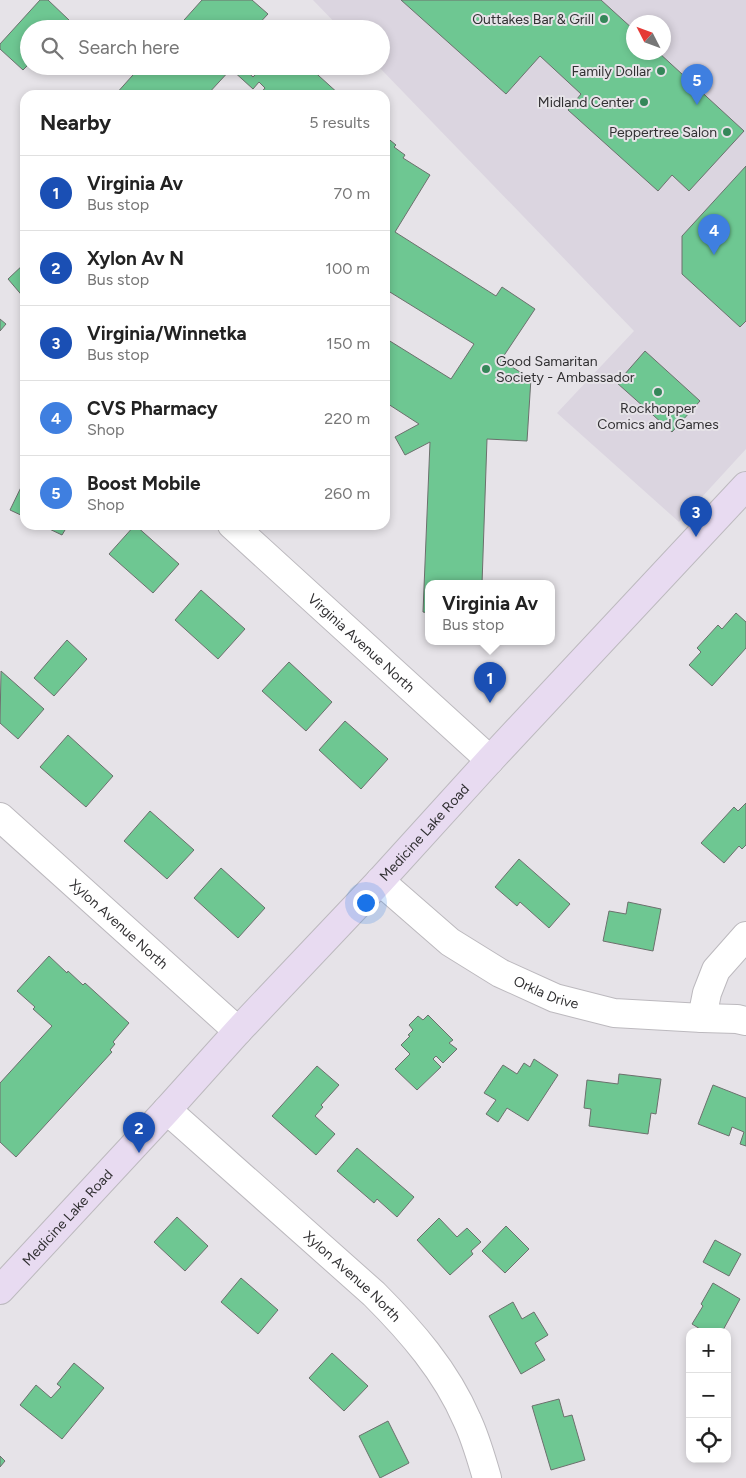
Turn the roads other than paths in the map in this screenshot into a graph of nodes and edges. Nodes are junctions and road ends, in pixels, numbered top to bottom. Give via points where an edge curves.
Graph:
1 (746, 486) edge
2 (237, 530) edge
3 (490, 760) junction
4 (0, 817) edge
5 (380, 881) junction
6 (746, 936) edge
7 (702, 1018) junction
8 (746, 1021) edge
9 (238, 1031) junction
10 (167, 1110) junction
11 (0, 1290) edge
12 (487, 1478) edge

1 - 3 street, Medicine Lake Road
2 - 3 street, Virginia Avenue North
3 - 5 street, Medicine Lake Road
4 - 9 street, Xylon Avenue North
5 - 7 street, Orkla Drive via 450,942 500,973 555,998 614,1012
5 - 9 street, Medicine Lake Road
6 - 7 street via 716,970
7 - 8 street, Orkla Drive
9 - 10 street, Medicine Lake Road
10 - 11 street, Medicine Lake Road
10 - 12 street, Xylon Avenue North via 397,1317 437,1366 454,1393 478,1447

